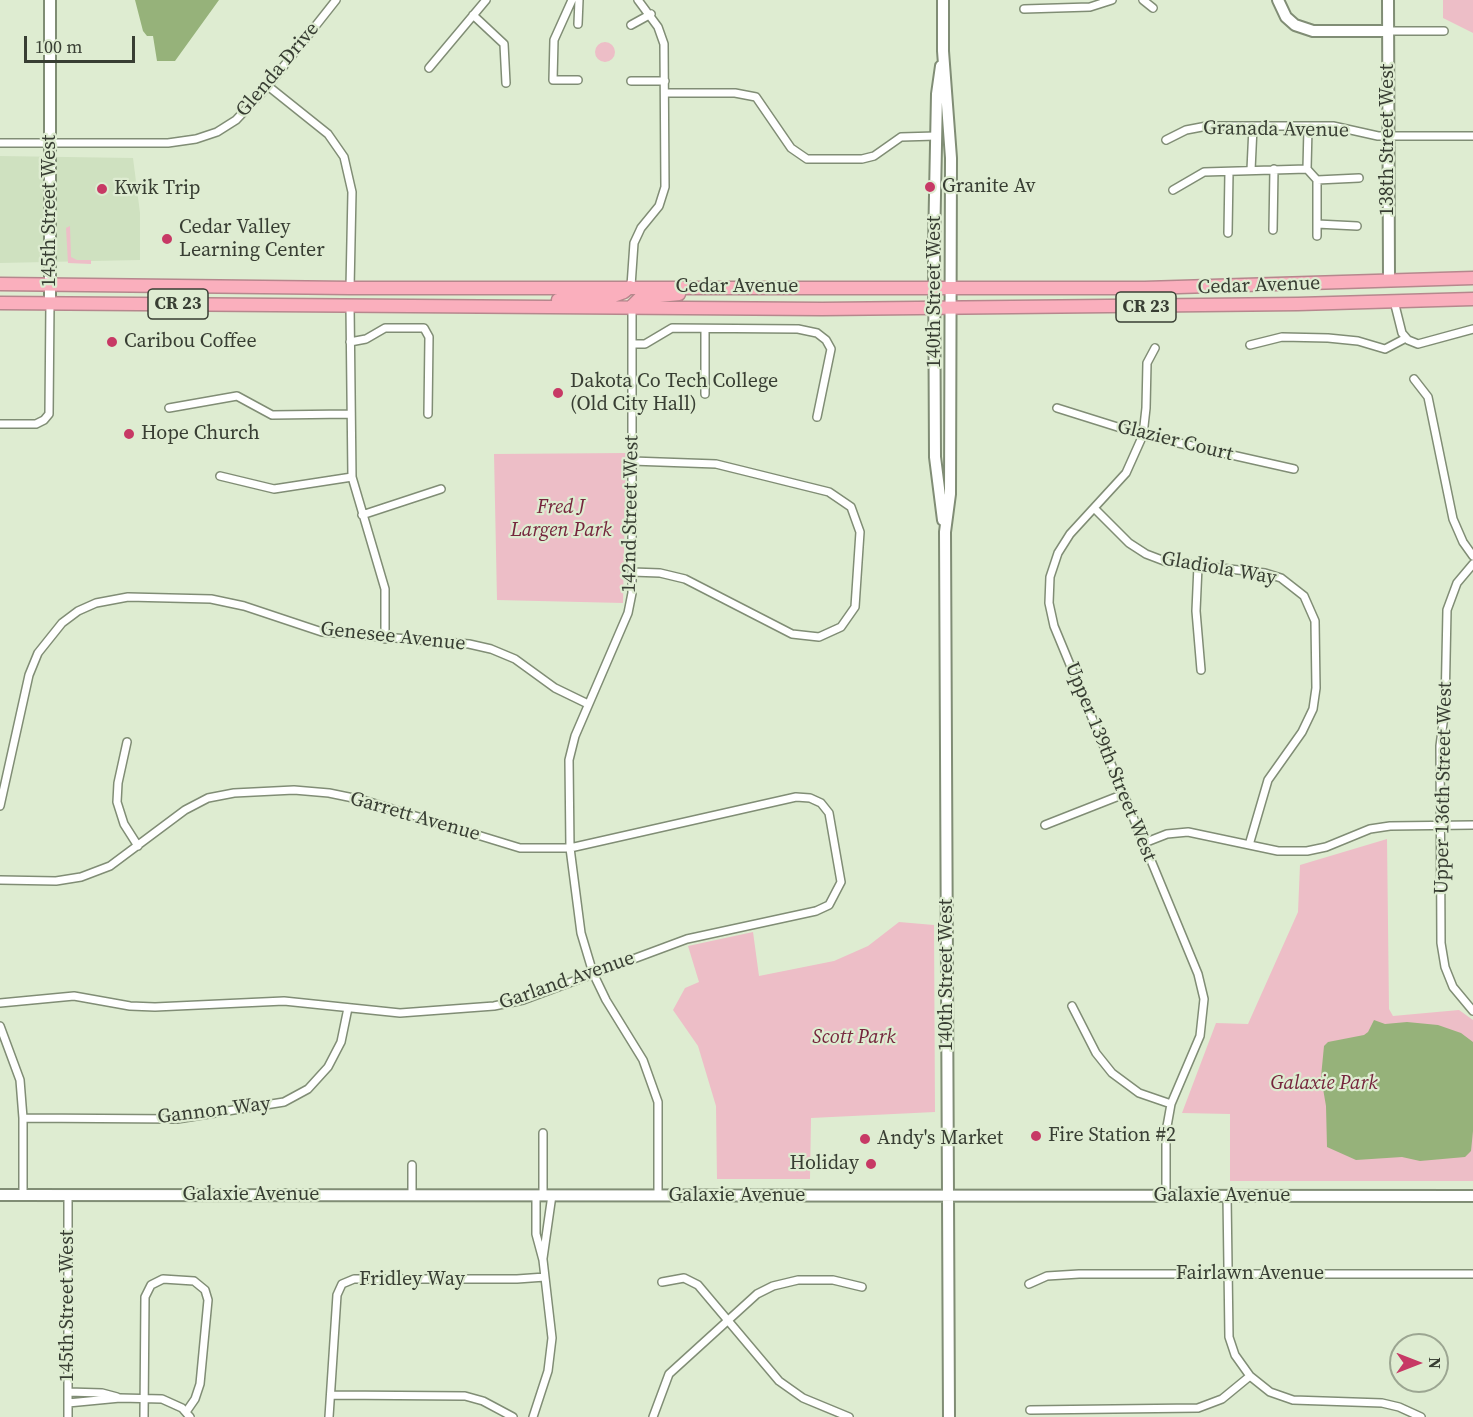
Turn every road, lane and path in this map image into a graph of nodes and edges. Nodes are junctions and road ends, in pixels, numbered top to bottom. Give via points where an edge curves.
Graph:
1 (50, 0) edge
2 (336, 0) edge
3 (486, 0) edge
4 (572, 0) edge
5 (579, 0) edge
6 (638, 0) edge
7 (943, 0) edge
8 (1112, 0) edge
9 (1143, 0) edge
10 (1278, 0) edge
11 (1388, 0) edge
12 (1024, 9) dead end
13 (1152, 9) dead end
14 (651, 14) junction
15 (473, 15) junction
16 (578, 24) dead end
17 (631, 25) dead end
18 (1388, 31) junction
19 (1444, 31) dead end
20 (943, 51) junction
21 (429, 68) dead end
22 (578, 80) dead end
23 (631, 81) dead end
24 (665, 81) junction
25 (506, 83) dead end
26 (268, 86) junction
27 (666, 93) junction
28 (1253, 127) junction
29 (1308, 128) junction
30 (1388, 134) junction
31 (1473, 135) edge
32 (936, 136) junction
33 (1166, 140) dead end
34 (0, 143) edge
35 (51, 143) junction
36 (1274, 169) junction
37 (1307, 169) junction
38 (1251, 170) junction
39 (1229, 172) junction
40 (1359, 178) dead end
41 (1317, 180) junction
42 (1173, 190) dead end
43 (1317, 224) junction
44 (1356, 226) dead end
45 (1273, 230) dead end
46 (1228, 233) dead end
47 (1317, 236) dead end
48 (1473, 278) edge
49 (1389, 280) junction
50 (0, 284) edge
51 (50, 284) junction
52 (631, 286) junction
53 (715, 286) junction
54 (934, 287) junction
55 (350, 288) junction
56 (951, 288) junction
57 (1473, 299) edge
58 (1394, 301) junction
59 (0, 303) edge
60 (50, 303) junction
61 (350, 306) junction
62 (527, 306) junction
63 (632, 306) junction
64 (935, 308) junction
65 (951, 308) junction
66 (1473, 329) edge
67 (705, 330) junction
68 (1404, 335) junction
69 (350, 342) junction
70 (632, 344) junction
71 (1250, 345) dead end
72 (1155, 348) dead end
73 (1414, 379) dead end
74 (705, 394) dead end
75 (169, 408) dead end
76 (1057, 408) dead end
77 (349, 414) junction
78 (428, 414) dead end
79 (817, 417) dead end
80 (0, 424) edge
81 (1143, 435) junction
82 (632, 460) junction
83 (1294, 469) dead end
84 (220, 476) dead end
85 (352, 477) junction
86 (441, 489) dead end
87 (1095, 509) junction
88 (362, 515) junction
89 (945, 532) junction
90 (1473, 556) edge
91 (1473, 564) edge
92 (1198, 566) junction
93 (632, 572) junction
94 (386, 639) junction
95 (1201, 670) dead end
96 (588, 704) junction
97 (127, 742) dead end
98 (3, 767) edge
99 (1124, 794) junction
100 (0, 806) edge
101 (832, 824) joint
102 (1045, 825) dead end
103 (1473, 825) edge
104 (1441, 826) junction
105 (1144, 843) junction
106 (1249, 845) junction
107 (138, 846) junction
108 (570, 848) junction
109 (0, 880) edge
110 (593, 973) junction
111 (0, 1003) edge
112 (1072, 1006) dead end
113 (348, 1008) junction
114 (1473, 1011) edge
115 (0, 1026) edge
116 (1171, 1104) junction
117 (23, 1118) junction
118 (543, 1133) dead end
119 (412, 1165) dead end
120 (0, 1195) edge
121 (23, 1195) junction
122 (68, 1195) junction
123 (412, 1195) junction
124 (543, 1195) junction
125 (658, 1195) junction
126 (948, 1196) junction
127 (1166, 1196) junction
128 (1227, 1196) junction
129 (1473, 1196) edge
130 (543, 1260) junction
131 (1226, 1274) junction
132 (1473, 1274) edge
133 (544, 1277) junction
134 (662, 1282) dead end
135 (1029, 1284) dead end
136 (862, 1287) dead end
137 (728, 1319) junction
138 (1250, 1376) junction
139 (68, 1392) junction
140 (331, 1395) junction
141 (120, 1398) junction
142 (144, 1398) junction
143 (68, 1403) junction
144 (1030, 1410) dead end
145 (186, 1412) edge
146 (68, 1417) edge
147 (144, 1417) edge
148 (177, 1417) edge
149 (329, 1417) edge
150 (513, 1417) edge
151 (533, 1417) edge
152 (653, 1417) edge
153 (849, 1417) edge
154 (950, 1417) edge
155 (1421, 1417) edge

1 - 35 street, 145th Street West
2 - 26 street, Glenda Drive
3 - 15 street
4 - 22 street via 554,40 553,80
5 - 16 street
6 - 14 street
7 - 20 street, 140th Street West
8 - 12 street via 1090,7
9 - 13 street
10 - 18 street via 1295,25 1313,31
11 - 18 street, 138th Street West
14 - 17 street
14 - 24 street via 664,44
15 - 21 street
15 - 25 street via 504,44
18 - 19 street
18 - 30 street, 138th Street West
20 - 32 street, 140th Street West
20 - 56 street, 140th Street West via 951,158
23 - 24 street
24 - 27 street
26 - 35 street, Glenda Drive via 236,120 196,139 168,143
26 - 55 street via 328,134 344,157 352,192
27 - 32 street via 735,93 756,97 791,148 807,159 862,159 874,156 901,137
27 - 52 street via 665,187 659,206 634,243
28 - 29 street, Granada Avenue
28 - 33 street, Granada Avenue via 1199,127
28 - 38 street
29 - 30 street, Granada Avenue via 1340,127 1370,135
29 - 37 street
30 - 31 street, Granada Avenue
30 - 49 street, 138th Street West
32 - 54 street, 140th Street West
34 - 35 street, Glenda Drive
35 - 51 street, 145th Street West
36 - 37 street
36 - 38 street
36 - 45 street
37 - 41 street
38 - 39 street
39 - 42 street via 1204,172
39 - 46 street
40 - 41 street
41 - 43 street
43 - 44 street
43 - 47 street
48 - 49 highway, Cedar Avenue
49 - 56 highway, Cedar Avenue / CR 23 via 1145,288
50 - 51 highway, Cedar Avenue / CR 23
51 - 55 highway, Cedar Avenue / CR 23
51 - 60 street, 145th Street West
52 - 53 highway, Cedar Avenue / CR 23
52 - 55 highway, Cedar Avenue / CR 23
52 - 62 highway via 613,296 575,297
53 - 54 highway, Cedar Avenue / CR 23
53 - 63 highway via 693,294 649,295
54 - 56 highway, Cedar Avenue / CR 23
54 - 64 street, 140th Street West
56 - 65 street, 140th Street West
57 - 58 highway, Cedar Avenue
58 - 65 highway, Cedar Avenue / CR 23
58 - 68 street
59 - 60 highway, Cedar Avenue / CR 23
60 - 61 highway, Cedar Avenue / CR 23
60 - 80 street, 145th Street West via 50,408 44,420 36,424
61 - 62 highway, Cedar Avenue / CR 23
61 - 69 street
62 - 63 highway, Cedar Avenue / CR 23
63 - 64 highway, Cedar Avenue / CR 23
63 - 70 street, 142nd Street West
64 - 65 highway, Cedar Avenue / CR 23
64 - 89 street, 140th Street West via 935,457
65 - 89 street, 140th Street West via 950,494
66 - 68 street via 1418,344
67 - 70 street via 672,328 645,344
67 - 74 street
67 - 79 street via 798,329 817,333 831,349
68 - 71 street via 1385,349 1328,338 1282,337
69 - 77 street
69 - 78 street via 366,339 385,328 424,328 429,337
70 - 82 street, 142nd Street West
72 - 81 street, Upper 139th Street West via 1147,363
73 - 90 street via 1428,397 1453,519 1462,542
75 - 77 street via 237,396 272,415
76 - 81 street, Glazier Court
77 - 85 street
81 - 83 street, Glazier Court
81 - 87 street, Upper 139th Street West via 1126,473
82 - 93 street, 142nd Street West
82 - 93 street via 716,464 829,492 851,507 860,532 855,607 841,627 819,637 792,634 685,579
84 - 85 street via 274,489
85 - 88 street
86 - 88 street
87 - 92 street, Gladiola Way via 1146,554 1167,562
87 - 99 street, Upper 139th Street West via 1070,534 1058,553 1050,577 1049,603 1054,626
88 - 94 street via 385,589
89 - 126 street, 140th Street West
91 - 104 street, Upper 136th Street West via 1457,582 1447,610 1445,708 1440,746
92 - 95 street via 1196,611
92 - 106 street, Gladiola Way via 1281,578 1304,596 1315,621 1313,709 1302,732 1268,780
93 - 96 street, 142nd Street West via 628,613
94 - 96 street, Genesee Avenue via 491,648
94 - 98 street, Genesee Avenue via 322,632 211,599 128,597 96,603 62,623 38,652
96 - 108 street, 142nd Street West via 569,760
97 - 107 street via 117,802 124,824
98 - 100 street
99 - 102 street
99 - 105 street, Upper 139th Street West
101 - 108 street, Garrett Avenue via 821,803 796,797
101 - 110 street, Garland Avenue via 840,882 829,904 816,911 687,939
103 - 104 street
104 - 106 street via 1370,829 1306,851
104 - 114 street, Upper 136th Street West via 1445,967 1453,987
105 - 106 street via 1167,834 1188,832
105 - 116 street, Upper 139th Street West via 1198,974 1204,999 1200,1036
107 - 108 street, Garrett Avenue via 185,810 208,798 294,790 363,800 520,849
107 - 109 street, Garrett Avenue via 110,866 81,877
108 - 110 street, 142nd Street West via 581,933
110 - 113 street, Garland Avenue via 523,1000 494,1006 400,1013
110 - 125 street, 142nd Street West via 652,1082 658,1102
111 - 113 street, Garland Avenue via 74,996 130,1006 285,1001
112 - 116 street via 1096,1053 1112,1073 1139,1093
113 - 117 street, Gannon Way via 340,1042 328,1067 308,1089 284,1102 177,1119
115 - 117 street via 20,1080
116 - 127 street, Upper 139th Street West via 1166,1132
117 - 121 street
118 - 124 street
119 - 123 street
120 - 121 street, Galaxie Avenue
121 - 122 street, Galaxie Avenue
122 - 123 street, Galaxie Avenue
122 - 139 street, 145th Street West
123 - 124 street, Galaxie Avenue
124 - 125 street, Galaxie Avenue
124 - 130 street
124 - 130 street via 536,1234
125 - 126 street, Galaxie Avenue
126 - 127 street, Galaxie Avenue
126 - 154 street, 140th Street West
127 - 128 street, Galaxie Avenue
128 - 129 street, Galaxie Avenue
128 - 131 street
130 - 133 street
131 - 132 street, Fairlawn Avenue
131 - 135 street, Fairlawn Avenue via 1079,1274 1047,1276
131 - 138 street via 1229,1336 1235,1355
133 - 140 street, Fridley Way via 342,1284 337,1295
133 - 151 street via 551,1349
134 - 137 street via 684,1278 692,1281
136 - 137 street via 832,1280 782,1283 757,1294
137 - 152 street via 669,1374
137 - 153 street via 779,1381 803,1398
138 - 144 street via 1222,1399 1198,1408
138 - 155 street via 1270,1392 1293,1400 1382,1403
139 - 141 street
139 - 143 street, 145th Street West
140 - 149 street, Fridley Way
140 - 150 street via 465,1396
141 - 142 street
141 - 143 street
142 - 145 street via 162,1399
142 - 145 street via 146,1293 154,1282 163,1279 194,1281 205,1290 208,1305 198,1391
142 - 147 street
143 - 146 street, 145th Street West
145 - 148 street

